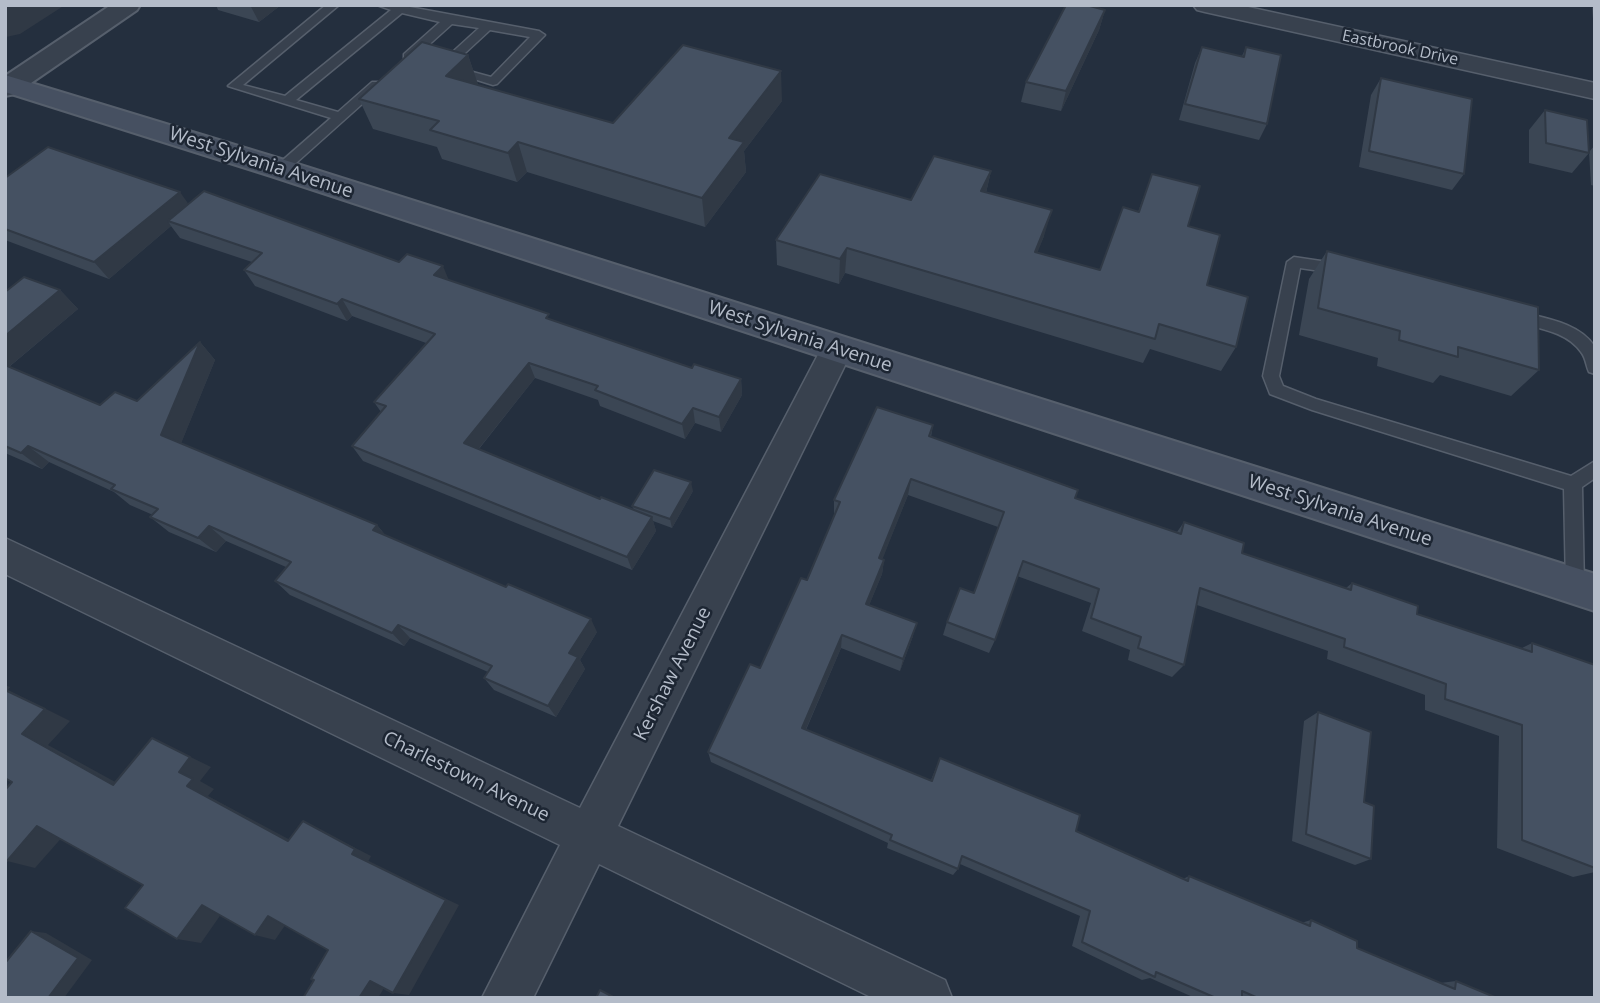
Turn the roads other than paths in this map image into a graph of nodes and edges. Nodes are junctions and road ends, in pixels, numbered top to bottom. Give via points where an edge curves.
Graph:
1 (128, 5) edge
2 (333, 5) edge
3 (383, 5) edge
4 (432, 5) edge
5 (1205, 5) edge
6 (399, 9) junction
7 (420, 15) junction
8 (449, 20) junction
9 (487, 27) junction
10 (414, 65) junction
11 (7, 85) edge
12 (1595, 92) edge
13 (287, 101) junction
14 (340, 117) junction
15 (281, 169) junction
16 (1355, 273) edge
17 (1502, 313) edge
18 (837, 349) junction
19 (1595, 368) edge
20 (1595, 468) edge
21 (1573, 484) junction
22 (5, 555) edge
23 (1585, 590) edge
24 (590, 837) junction
25 (507, 998) edge
26 (927, 998) edge

1 - 11 street
2 - 13 lane via 234,86
3 - 6 lane
4 - 7 lane
5 - 12 street, Eastbrook Drive
6 - 7 lane
6 - 13 lane
7 - 8 lane
8 - 9 lane
8 - 10 lane
9 - 10 lane
9 - 10 lane via 539,35 493,81
10 - 14 lane
11 - 15 main road, West Sylvania Avenue
13 - 14 lane
14 - 15 lane
15 - 18 main road, West Sylvania Avenue
16 - 21 lane via 1294,262 1271,376 1276,390
17 - 19 lane via 1576,336 1589,346
18 - 23 main road, West Sylvania Avenue
18 - 24 street, Kershaw Avenue
20 - 21 lane
21 - 23 lane
22 - 24 street, Charlestown Avenue
24 - 25 street, Kershaw Avenue
24 - 26 street, Charlestown Avenue

